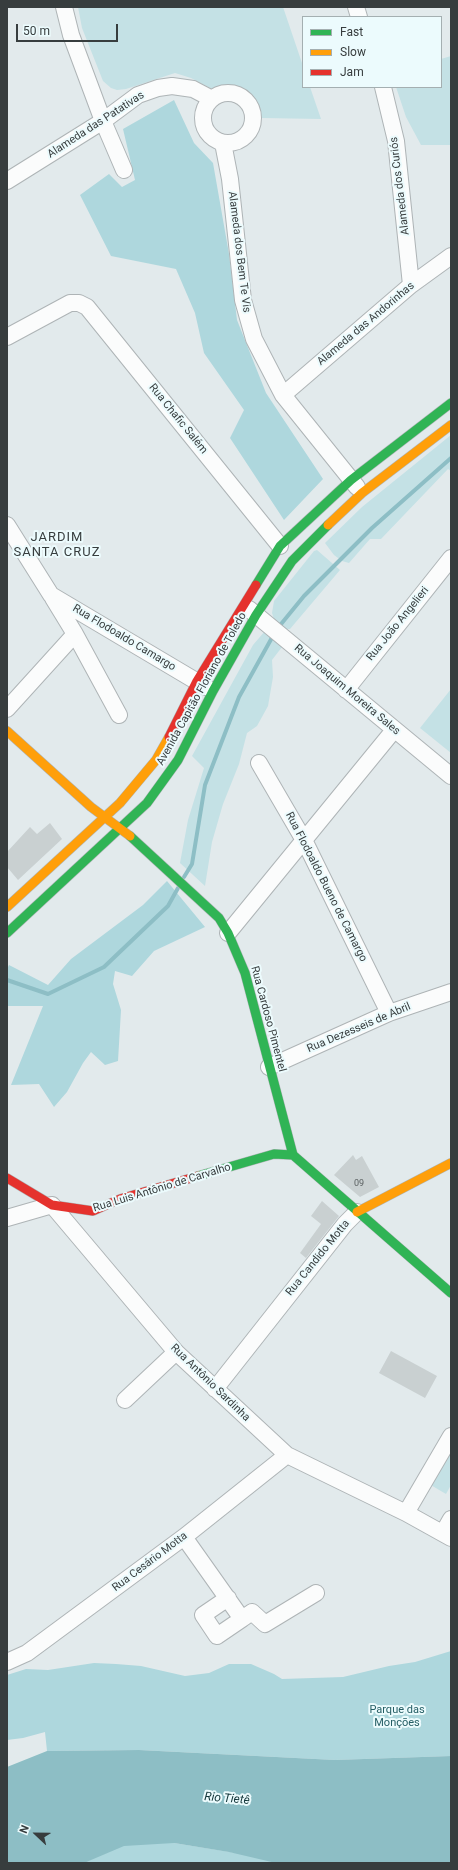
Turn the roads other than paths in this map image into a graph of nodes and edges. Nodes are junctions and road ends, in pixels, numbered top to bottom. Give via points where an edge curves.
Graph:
1 (64, 7) edge
2 (383, 88) edge
3 (212, 99) junction
4 (103, 121) junction
5 (223, 143) junction
6 (124, 170) dead end
7 (7, 181) edge
8 (451, 256) edge
9 (411, 285) junction
10 (7, 337) edge
11 (283, 395) junction
12 (451, 403) edge
13 (451, 425) edge
14 (351, 480) junction
15 (362, 494) junction
16 (7, 525) edge
17 (280, 546) junction
18 (451, 558) edge
19 (51, 595) junction
20 (243, 604) junction
21 (262, 620) junction
22 (75, 634) junction
23 (197, 681) junction
24 (346, 690) junction
25 (213, 691) junction
26 (7, 709) edge
27 (119, 715) dead end
28 (394, 730) junction
29 (7, 731) edge
30 (259, 763) dead end
31 (451, 776) edge
32 (104, 817) junction
33 (121, 828) junction
34 (304, 842) junction
35 (14, 900) junction
36 (7, 907) edge
37 (26, 916) junction
38 (7, 933) edge
39 (228, 933) junction
40 (451, 992) edge
41 (389, 1013) junction
42 (269, 1067) junction
43 (293, 1155) junction
44 (451, 1163) edge
45 (7, 1178) edge
46 (52, 1205) junction
47 (357, 1212) junction
48 (7, 1218) edge
49 (451, 1293) edge
50 (176, 1352) junction
51 (215, 1389) junction
52 (125, 1400) dead end
53 (451, 1436) edge
54 (287, 1455) junction
55 (406, 1513) junction
56 (451, 1519) edge
57 (447, 1535) edge
58 (184, 1537) junction
59 (316, 1593) dead end
60 (228, 1598) junction
61 (242, 1619) junction
62 (7, 1662) edge

1 - 4 street via 71,35
2 - 9 street, Alameda dos Curiós via 396,141
3 - 4 street, Alameda das Patativas via 194,89 172,86 158,88 138,95
3 - 5 street via 204,110 203,124 210,136
3 - 5 street via 226,93 239,96 245,100 252,113 248,133 237,142
4 - 6 street
4 - 7 street, Alameda das Patativas
5 - 11 street, Alameda dos Bem Te Vis via 230,179 243,300 254,339
8 - 9 street, Alameda das Andorinhas
9 - 11 street, Alameda das Andorinhas
10 - 17 street, Rua Chafic Salém via 70,303 79,303 87,307
11 - 14 street, Alameda dos Bem Te Vis
12 - 14 main road, Avenida Capitão Floriano de Toledo
13 - 15 main road, Avenida Capitão Floriano de Toledo
14 - 15 street, Alameda dos Bem Te Vis
14 - 17 main road, Avenida Capitão Floriano de Toledo
15 - 21 main road, Avenida Capitão Floriano de Toledo via 292,561
16 - 19 street, Rua Flodoaldo Camargo
17 - 20 main road, Avenida Capitão Floriano de Toledo
18 - 24 street, Rua João Angelieri
19 - 22 street, Rua Flodoaldo Camargo
19 - 23 street, Rua Flodoaldo Camargo
20 - 21 street, Rua Joaquim Moreira Sales
20 - 23 main road, Avenida Capitão Floriano de Toledo
21 - 24 street, Rua Joaquim Moreira Sales
21 - 25 main road, Avenida Capitão Floriano de Toledo
22 - 26 street
22 - 27 street, Rua Flodoaldo Camargo
23 - 25 street, Rua Flodoaldo Camargo
23 - 32 main road, Avenida Capitão Floriano de Toledo via 156,760
24 - 28 street, Rua Joaquim Moreira Sales
25 - 33 main road, Avenida Capitão Floriano de Toledo via 170,773 148,803
28 - 31 street, Rua Joaquim Moreira Sales
28 - 34 street
29 - 32 main road, Rua Cardoso Pimentel
30 - 34 street, Rua Flodoaldo Bueno de Camargo
32 - 33 main road, Rua Cardoso Pimentel
32 - 35 main road, Avenida Capitão Floriano de Toledo
33 - 37 main road, Avenida Capitão Floriano de Toledo
33 - 39 main road, Rua Cardoso Pimentel via 196,895 219,918
34 - 39 street
34 - 41 street, Rua Flodoaldo Bueno de Camargo
35 - 36 main road, Avenida Capitão Floriano de Toledo
35 - 37 main road
37 - 38 main road, Avenida Capitão Floriano de Toledo
39 - 42 main road, Rua Cardoso Pimentel via 245,973
40 - 41 street, Rua Dezesseis de Abril
41 - 42 street, Rua Dezesseis de Abril
42 - 43 main road, Rua Cardoso Pimentel
43 - 46 main road, Rua Luis Antônio de Carvalho via 274,1154 120,1199 93,1212
43 - 47 main road
44 - 47 main road, Rua Candido Motta
45 - 46 main road
46 - 48 street, Rua Luis Antônio de Carvalho
46 - 50 street, Rua Antônio Sardinha
47 - 49 main road
47 - 51 street, Rua Candido Motta
50 - 51 street, Rua Antônio Sardinha
50 - 52 street
51 - 54 street, Rua Antônio Sardinha
53 - 55 street
54 - 55 street, Rua Antônio Sardinha
54 - 58 street, Rua Cesário Motta
55 - 57 street, Rua Antônio Sardinha
56 - 57 street
58 - 60 street
58 - 62 street, Rua Cesário Motta via 27,1653
59 - 61 street via 265,1624 252,1612
60 - 61 street
60 - 61 street via 203,1615 217,1636

